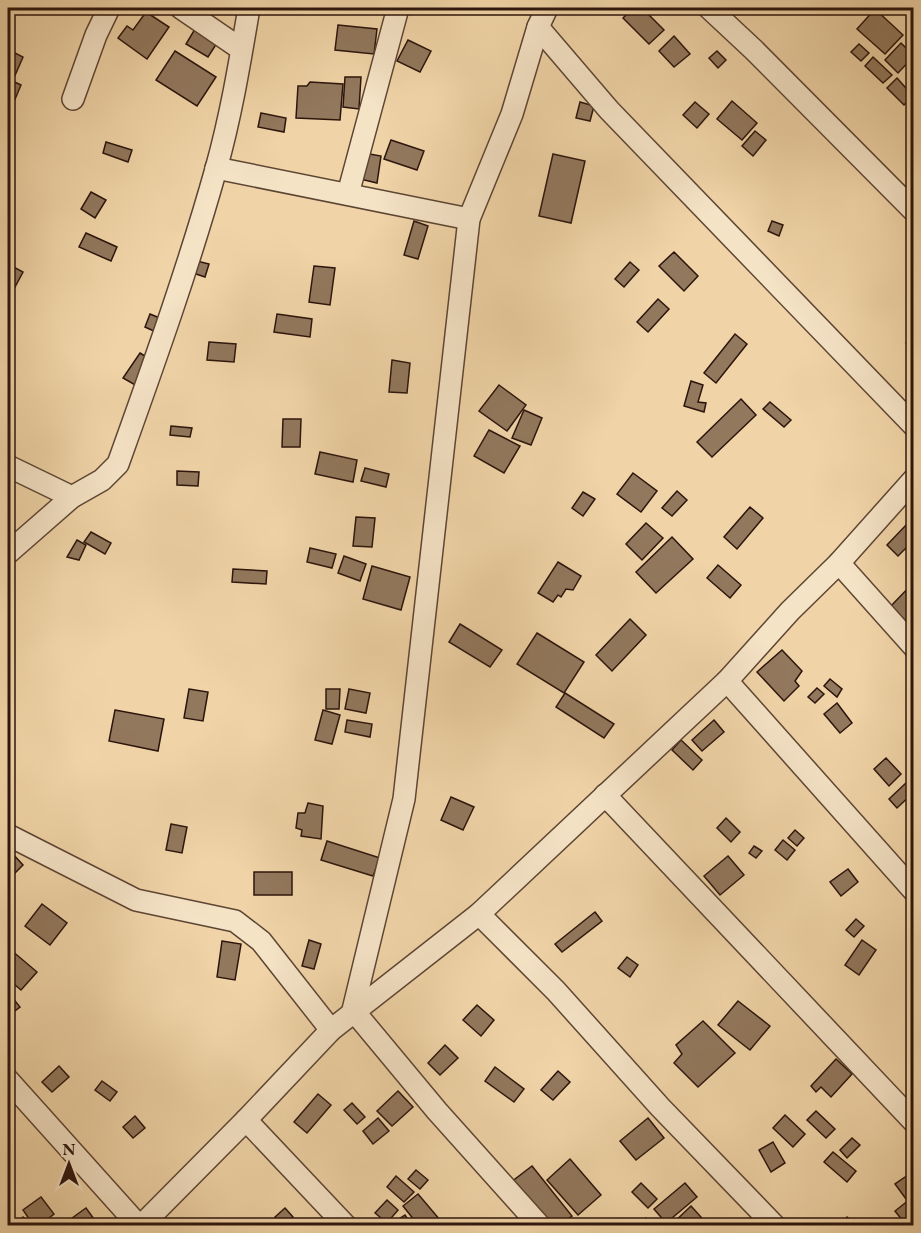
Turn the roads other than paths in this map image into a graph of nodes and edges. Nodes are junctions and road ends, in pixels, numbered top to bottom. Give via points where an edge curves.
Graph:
1 (110, 8) edge
2 (181, 8) edge
3 (249, 8) edge
4 (398, 8) edge
5 (709, 8) edge
6 (542, 17) edge
7 (241, 49) junction
8 (73, 99) dead end
9 (216, 168) junction
10 (348, 194) junction
11 (914, 211) edge
12 (469, 219) junction
13 (914, 426) edge
14 (8, 466) edge
15 (914, 479) edge
16 (72, 497) junction
17 (8, 552) edge
18 (839, 563) junction
19 (914, 647) edge
20 (727, 681) junction
21 (605, 795) junction
22 (8, 835) edge
23 (914, 891) edge
24 (479, 914) junction
25 (354, 1010) junction
26 (331, 1030) junction
27 (8, 1080) edge
28 (246, 1120) junction
29 (914, 1122) edge
30 (140, 1226) edge
31 (346, 1226) edge
32 (540, 1226) edge
33 (775, 1226) edge

1 - 8 street
2 - 7 street
3 - 7 street
4 - 10 street
5 - 11 street
6 - 12 street via 513,114
6 - 13 street via 609,110
7 - 9 street
9 - 10 street
9 - 16 street via 174,306 118,464 102,480
10 - 12 street
12 - 25 street via 404,799
14 - 16 street
15 - 18 street
16 - 17 street
18 - 19 street
18 - 20 street
20 - 21 street
20 - 23 street
21 - 24 street
21 - 29 street
22 - 26 street via 136,900 235,921 261,941
24 - 25 street
24 - 33 street
25 - 26 street
25 - 32 street via 437,1111
26 - 28 street
27 - 30 street
28 - 30 street
28 - 31 street

